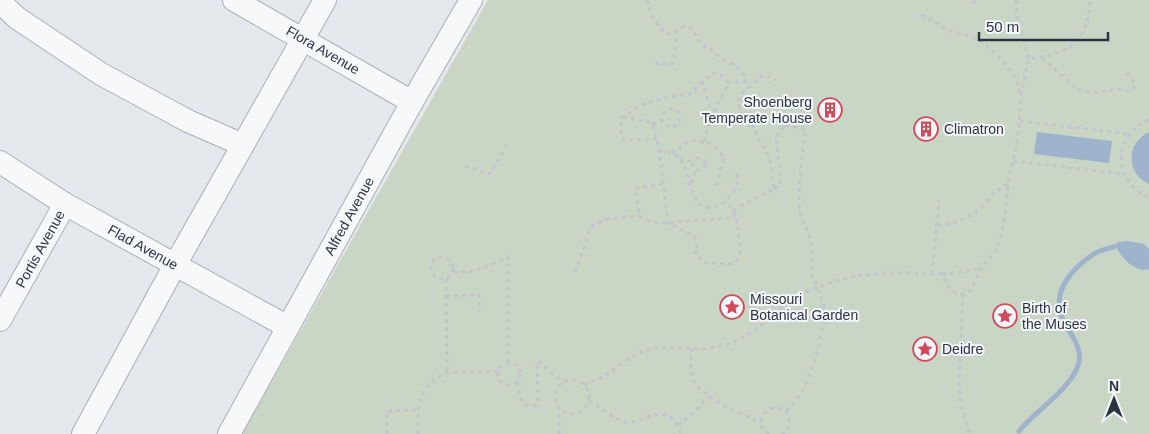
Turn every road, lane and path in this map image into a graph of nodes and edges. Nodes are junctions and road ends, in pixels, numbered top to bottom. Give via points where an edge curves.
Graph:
1 (234, 0) edge
2 (325, 0) edge
3 (471, 0) edge
4 (647, 0) edge
5 (1016, 0) edge
6 (1090, 0) edge
7 (0, 2) edge
8 (921, 15) dead end
9 (677, 31) junction
10 (303, 39) junction
11 (1042, 57) junction
12 (1029, 58) junction
13 (655, 63) dead end
14 (1127, 73) dead end
15 (776, 80) dead end
16 (702, 81) junction
17 (746, 81) junction
18 (727, 83) junction
19 (749, 88) junction
20 (1021, 99) junction
21 (412, 102) junction
22 (712, 115) junction
23 (623, 117) junction
24 (663, 120) junction
25 (1149, 120) edge
26 (1020, 121) junction
27 (652, 124) junction
28 (786, 125) junction
29 (1129, 134) junction
30 (657, 140) junction
31 (704, 142) junction
32 (508, 143) dead end
33 (243, 145) junction
34 (659, 151) junction
35 (672, 153) junction
36 (679, 158) junction
37 (1014, 161) junction
38 (0, 162) edge
39 (692, 162) junction
40 (465, 166) dead end
41 (696, 170) junction
42 (736, 171) dead end
43 (1124, 174) junction
44 (663, 184) junction
45 (690, 184) junction
46 (1008, 184) junction
47 (717, 186) dead end
48 (774, 189) junction
49 (1149, 197) edge
50 (939, 200) dead end
51 (726, 201) junction
52 (65, 204) junction
53 (733, 210) junction
54 (639, 216) junction
55 (735, 216) junction
56 (668, 223) junction
57 (937, 225) junction
58 (175, 264) junction
59 (981, 268) junction
60 (453, 272) junction
61 (575, 272) dead end
62 (932, 274) junction
63 (942, 274) junction
64 (446, 279) junction
65 (8, 286) edge
66 (817, 287) junction
67 (964, 294) junction
68 (446, 296) junction
69 (479, 310) dead end
70 (0, 320) edge
71 (288, 327) junction
72 (692, 348) junction
73 (508, 363) junction
74 (498, 371) junction
75 (447, 373) junction
76 (517, 382) junction
77 (563, 383) junction
78 (584, 385) junction
79 (709, 396) junction
80 (589, 401) junction
81 (559, 408) junction
82 (418, 410) junction
83 (786, 412) junction
84 (762, 422) junction
85 (678, 425) junction
86 (83, 434) edge
87 (229, 434) edge
88 (388, 434) edge
89 (418, 434) edge
90 (559, 434) edge
91 (682, 434) edge
92 (770, 434) edge
93 (782, 434) edge
94 (969, 434) edge

1 - 10 street, Flora Avenue
2 - 10 street
3 - 21 street, Alfred Avenue
4 - 9 path via 660,28 670,34
5 - 12 path via 1017,18
6 - 11 path via 1082,36 1068,48
7 - 33 street via 17,18 100,74 188,122
8 - 20 path via 953,32 972,36 993,52 1013,73
9 - 13 path via 673,64
9 - 17 path via 690,27 696,38 735,66
10 - 21 street, Flora Avenue
10 - 33 street
11 - 12 path
11 - 14 path via 1075,88 1090,93 1117,89 1130,91 1135,84
12 - 20 path
15 - 19 path via 760,77
16 - 18 path via 715,72 726,78
16 - 22 path
16 - 23 path via 687,96 678,95 646,103
17 - 18 path
17 - 19 path
18 - 22 path
19 - 48 path via 741,95 739,108 750,119 769,155
20 - 26 path
21 - 71 street, Alfred Avenue
22 - 28 path, bridge via 722,120 734,117 749,125 783,117
22 - 31 path
23 - 27 path
23 - 30 path via 620,121 624,140
24 - 24 path via 667,126 673,126 679,122 680,116 676,110 669,109 663,114
24 - 27 path
25 - 29 path
26 - 29 path
26 - 37 path
27 - 30 path
28 - 48 path via 776,138 781,179
28 - 66 path via 805,129 799,205 811,242 812,275
29 - 43 path via 1121,157
30 - 34 path
31 - 35 path via 690,140
31 - 47 path via 724,156
32 - 40 path via 490,174
33 - 58 street
34 - 35 path
34 - 44 path
35 - 36 path
36 - 39 path
36 - 45 path
37 - 43 path
37 - 46 path
38 - 52 street, Flad Avenue
39 - 41 path
39 - 41 path via 698,157 704,160 704,167
41 - 45 path
42 - 51 path via 738,181
43 - 49 path via 1134,188
44 - 54 path via 636,188
44 - 56 path
45 - 51 path via 703,206 714,208
46 - 57 path via 960,221
46 - 59 path via 1000,238 993,255
48 - 53 path
50 - 57 path
51 - 53 path
52 - 58 street, Flad Avenue
52 - 65 street, Portis Avenue
53 - 55 path
54 - 56 path via 646,221
54 - 61 path via 602,220 593,225
55 - 56 path
55 - 56 path via 740,253 731,264 706,263 695,253 698,250 695,237
57 - 62 path
58 - 71 street, Flad Avenue
58 - 86 street
59 - 63 path
59 - 67 path via 971,290
60 - 64 path
60 - 64 path via 452,263 447,258 433,261 433,274 438,279
60 - 73 path via 473,271 508,256
62 - 63 path
62 - 66 path via 870,273
63 - 67 path via 946,285 954,292
64 - 68 path
65 - 70 street, Portis Avenue
66 - 72 path via 804,292 734,342 706,349
66 - 83 path via 825,319 816,357 803,390
67 - 94 path via 959,382
68 - 69 path via 479,295
68 - 75 path
71 - 87 street, Alfred Avenue
72 - 78 path via 645,350 610,373
72 - 79 path via 693,377
73 - 74 path
73 - 76 path via 519,370
74 - 75 path
74 - 76 path via 502,384 510,386
75 - 82 path via 430,383
76 - 77 path via 523,403 529,407 538,402 538,361
77 - 78 path via 573,380
77 - 81 path via 555,394
78 - 80 path via 589,392
79 - 84 path
79 - 85 path
80 - 81 path via 584,410 576,414 567,414
80 - 85 path via 627,422 658,414 671,418
81 - 90 path
82 - 88 path via 387,411
82 - 89 path
83 - 84 path via 777,408 768,410
83 - 93 path via 790,420
84 - 92 path via 764,430
85 - 91 path

